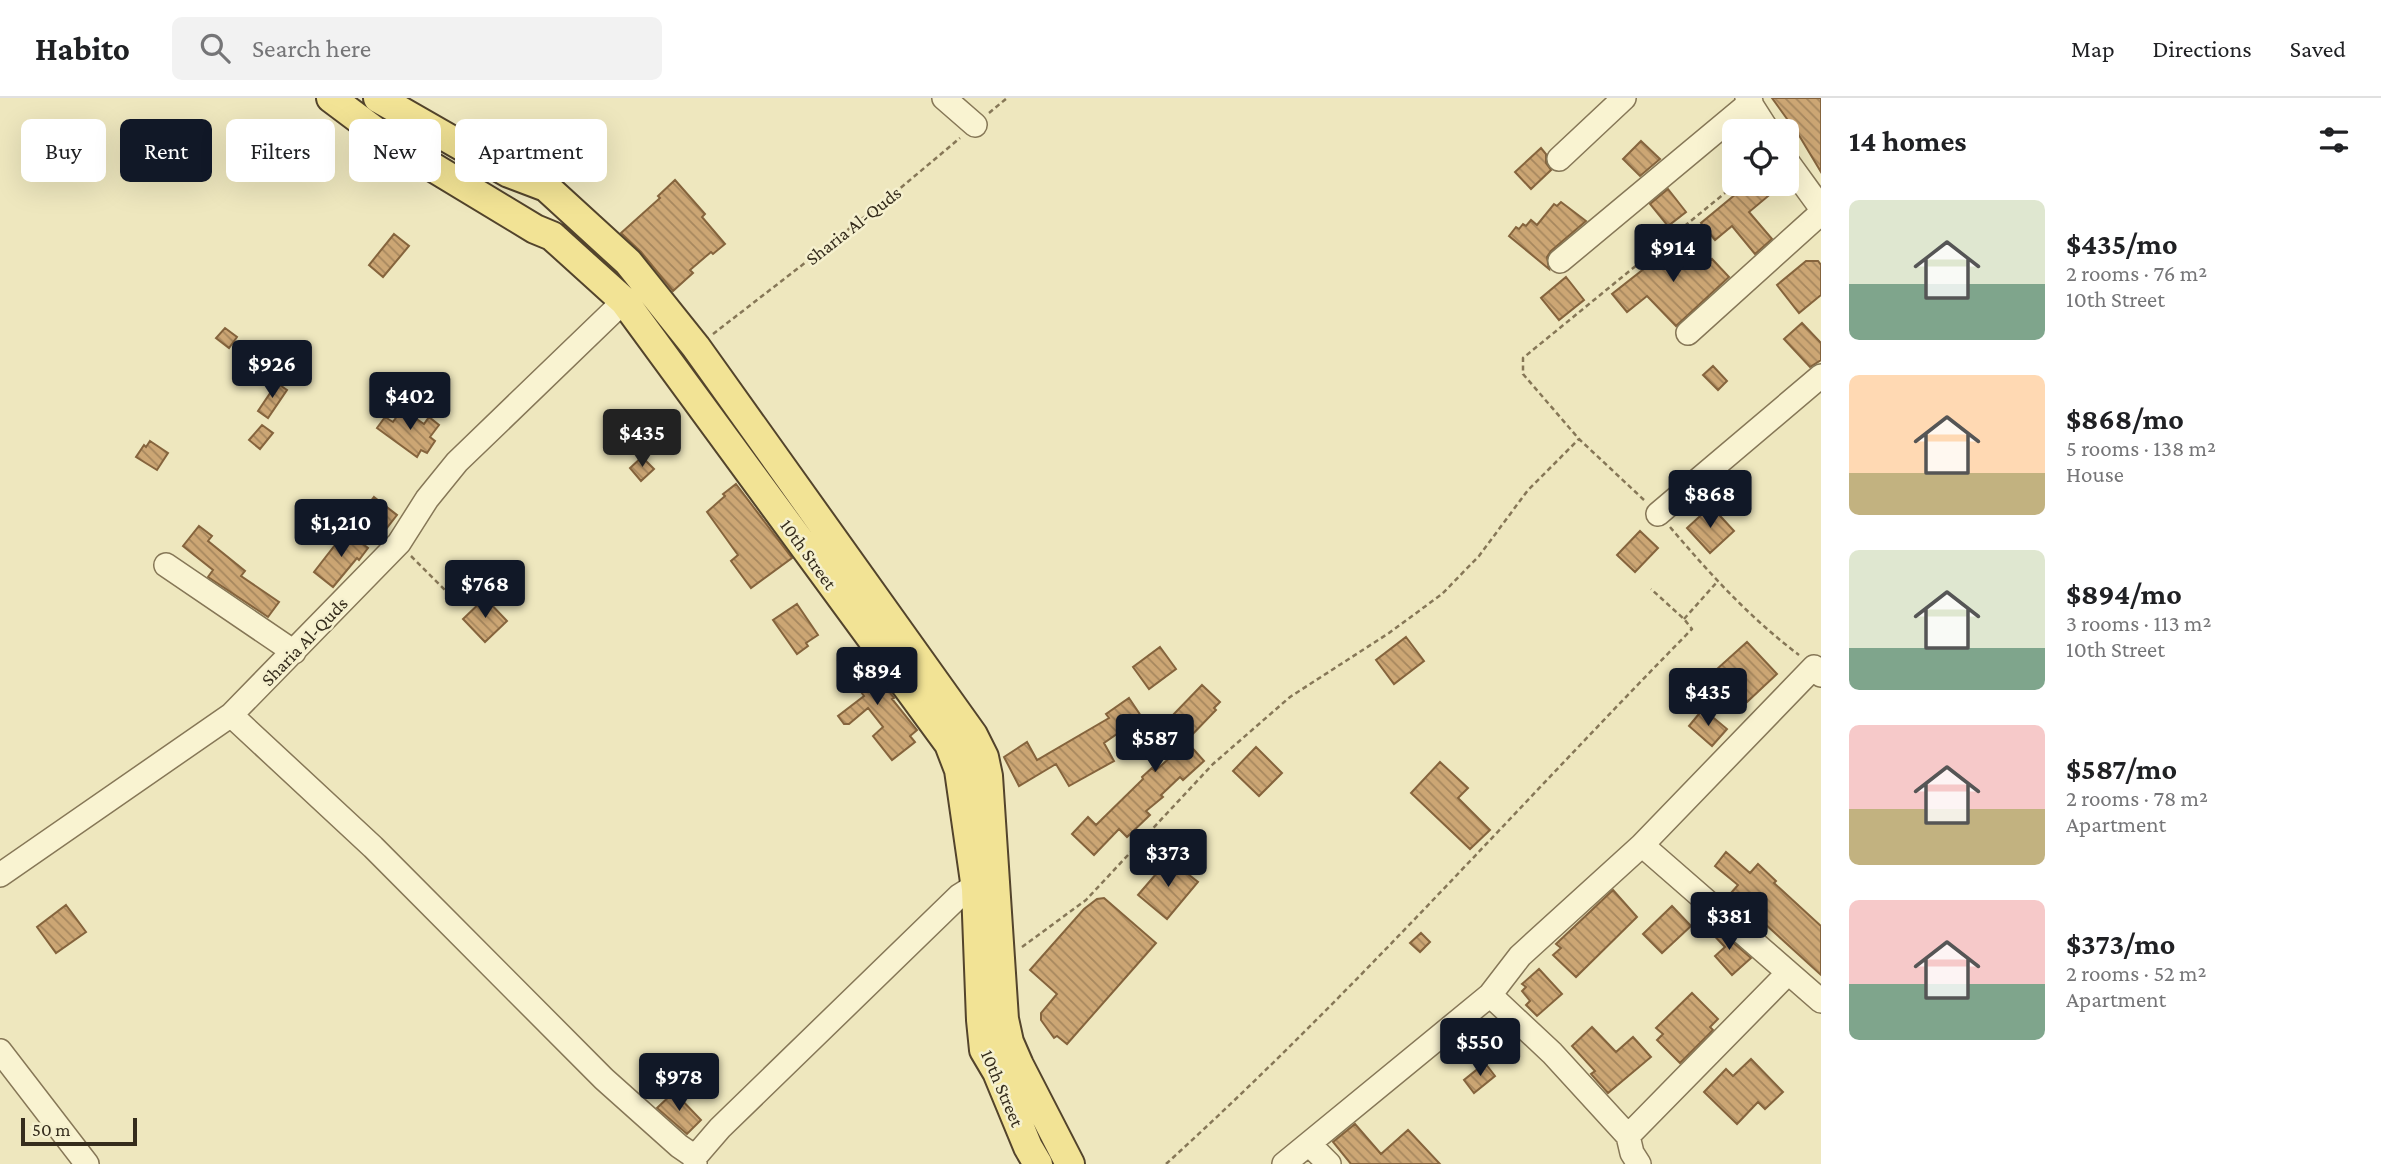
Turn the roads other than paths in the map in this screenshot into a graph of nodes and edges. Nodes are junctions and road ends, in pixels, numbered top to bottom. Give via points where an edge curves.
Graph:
1 (331, 98) edge
2 (378, 98) edge
3 (944, 98) edge
4 (1624, 98) edge
5 (1749, 100) edge
6 (1761, 119) edge
7 (975, 125) road end
8 (1559, 159) dead end
9 (1799, 178) edge
10 (1821, 208) edge
11 (1821, 213) edge
12 (1560, 261) dead end
13 (624, 300) junction
14 (1688, 333) dead end
15 (1821, 376) edge
16 (1658, 514) road end
17 (166, 565) dead end
18 (294, 652) junction
19 (1817, 671) edge
20 (231, 715) junction
21 (1642, 845) junction
22 (0, 875) edge
23 (976, 889) junction
24 (1788, 973) junction
25 (1490, 995) junction
26 (1821, 1001) edge
27 (0, 1051) edge
28 (1628, 1136) junction
29 (1310, 1144) junction
30 (695, 1161) edge
31 (86, 1164) edge
32 (1038, 1164) edge
33 (1070, 1164) edge
34 (1284, 1164) edge
35 (1329, 1164) edge
36 (1639, 1164) edge

1 - 13 main road, 10th Street via 383,137 552,236
2 - 33 main road, 10th Street via 509,173 546,187 628,262 696,346 973,735 988,776 1009,1042
3 - 7 street
4 - 8 street
5 - 6 street
5 - 12 street
9 - 10 street
11 - 14 street
13 - 18 street, Sharia Al-Quds via 457,462 399,543
13 - 23 main road, 10th Street via 949,744 959,770
15 - 16 street
17 - 18 street
18 - 20 street, Sharia Al-Quds
19 - 21 street
20 - 22 street, Sharia Al-Quds
20 - 30 street via 373,847 604,1079
21 - 24 street
21 - 25 street via 1520,956
23 - 30 street via 958,896 720,1128
23 - 32 main road, 10th Street via 984,1050
24 - 26 street
24 - 28 street
25 - 28 street via 1552,1053
25 - 29 street
27 - 31 street
28 - 36 street
29 - 34 street
29 - 35 street

